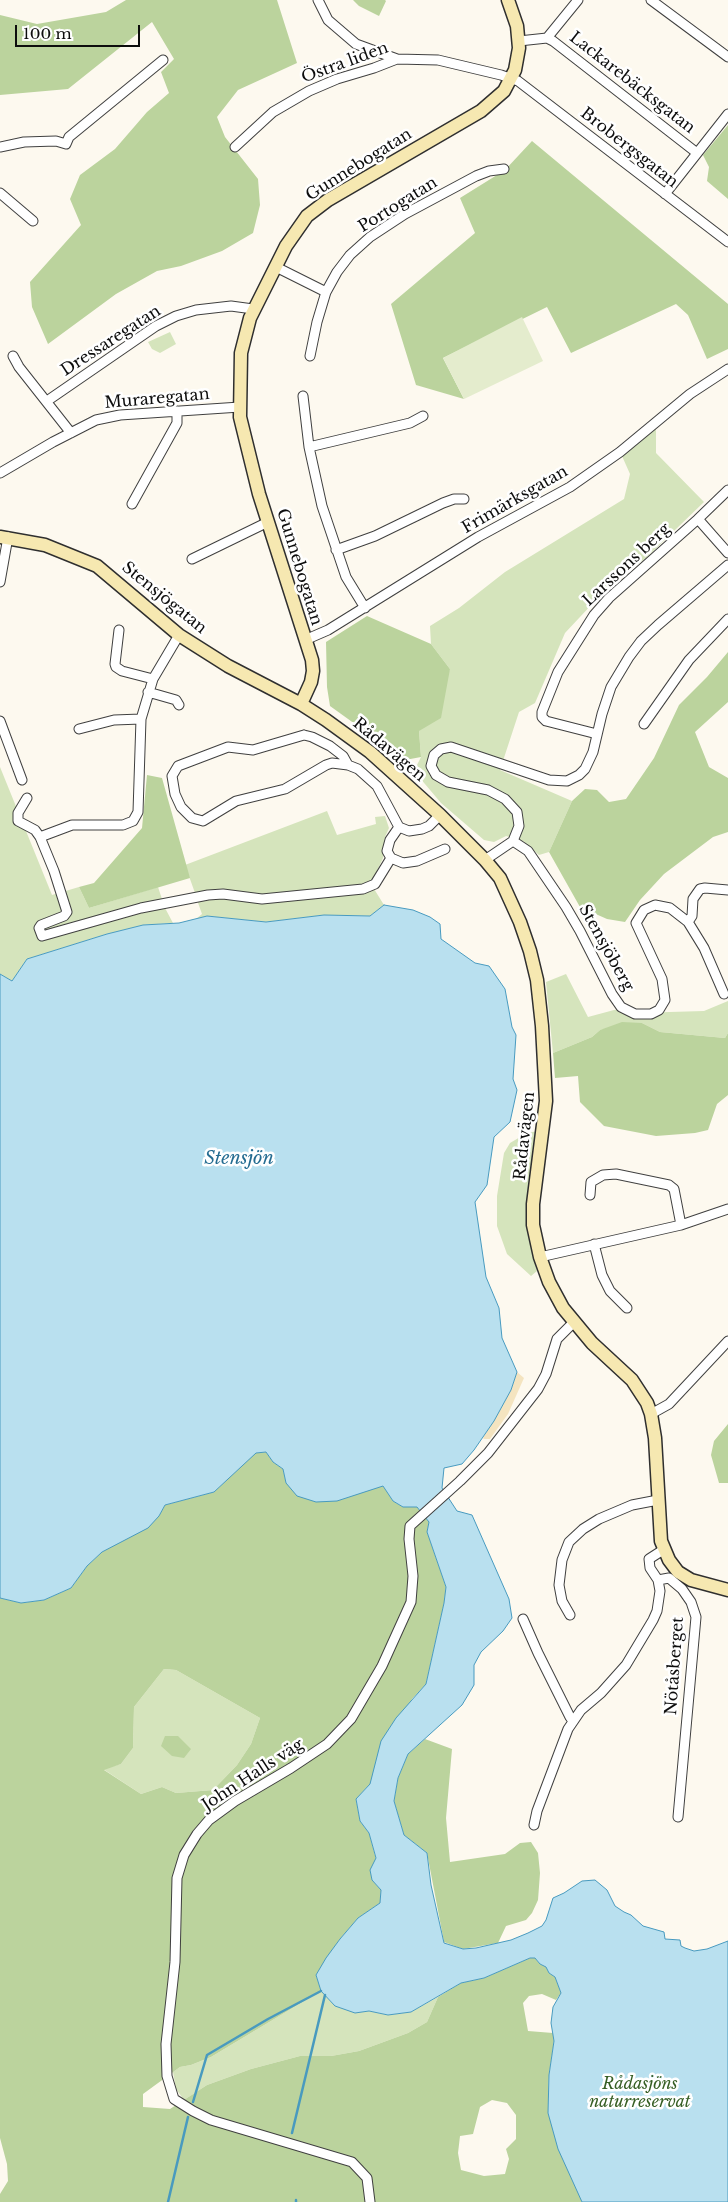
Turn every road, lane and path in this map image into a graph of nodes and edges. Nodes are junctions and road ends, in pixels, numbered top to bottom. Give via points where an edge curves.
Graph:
1 (318, 0) edge
2 (508, 0) edge
3 (578, 0) edge
4 (651, 0) edge
5 (547, 38) junction
6 (518, 41) junction
7 (728, 57) edge
8 (397, 59) junction
9 (163, 60) dead end
10 (512, 78) junction
11 (728, 114) edge
12 (0, 147) edge
13 (235, 147) dead end
14 (697, 153) junction
15 (504, 169) dead end
16 (0, 193) edge
17 (665, 194) junction
18 (33, 221) dead end
19 (728, 242) edge
20 (276, 267) junction
21 (326, 292) junction
22 (253, 309) junction
23 (13, 356) dead end
24 (310, 356) dead end
25 (728, 369) edge
26 (303, 396) dead end
27 (47, 401) junction
28 (240, 407) junction
29 (177, 411) junction
30 (423, 416) dead end
31 (71, 433) junction
32 (309, 447) junction
33 (0, 473) edge
34 (728, 490) edge
35 (464, 499) dead end
36 (132, 504) dead end
37 (698, 519) junction
38 (268, 522) junction
39 (4, 537) edge
40 (336, 550) junction
41 (728, 553) edge
42 (192, 559) dead end
43 (728, 565) edge
44 (0, 582) edge
45 (365, 608) junction
46 (728, 619) edge
47 (119, 630) dead end
48 (179, 635) junction
49 (305, 640) junction
50 (153, 679) junction
51 (148, 692) junction
52 (301, 704) junction
53 (179, 705) dead end
54 (141, 719) junction
55 (0, 721) edge
56 (644, 724) dead end
57 (79, 729) dead end
58 (597, 734) junction
59 (348, 765) junction
60 (22, 780) dead end
61 (27, 798) dead end
62 (440, 814) junction
63 (399, 827) junction
64 (40, 837) junction
65 (513, 841) junction
66 (445, 849) dead end
67 (391, 858) junction
68 (485, 860) junction
69 (728, 890) edge
70 (688, 922) junction
71 (724, 994) dead end
72 (590, 1195) dead end
73 (728, 1209) edge
74 (681, 1225) junction
75 (594, 1244) junction
76 (540, 1257) junction
77 (626, 1308) dead end
78 (574, 1322) junction
79 (728, 1341) edge
80 (651, 1414) junction
81 (658, 1500) junction
82 (663, 1550) junction
83 (658, 1580) junction
84 (728, 1590) edge
85 (570, 1616) dead end
86 (523, 1619) dead end
87 (573, 1720) junction
88 (678, 1817) dead end
89 (534, 1825) dead end
90 (370, 2202) edge

1 - 8 street via 328,20 356,44
2 - 6 street, Gunnebogatan via 515,18
3 - 5 street
4 - 7 street
5 - 6 street, Lackarebäcksgatan
5 - 14 street, Lackarebäcksgatan
6 - 10 street, Gunnebogatan
8 - 10 street, Östra liden via 438,60
8 - 13 street, Östra liden via 337,79 288,102
9 - 12 street via 69,137 66,144 56,141 24,142
10 - 17 street, Brobergsgatan
10 - 20 street, Gunnebogatan via 499,98 481,111 328,200 307,216
11 - 14 street
14 - 17 street
15 - 21 street, Portogatan via 476,176 370,237 350,255
16 - 18 street
17 - 19 street, Brobergsgatan
20 - 21 street
20 - 22 street, Gunnebogatan
21 - 24 street, Portogatan
22 - 27 street, Dressaregatan via 219,307 176,316 156,326
22 - 28 street, Gunnebogatan via 241,353
23 - 27 street
25 - 45 street, Frimärksgatan via 690,394 620,452 570,487 478,537
26 - 32 street
27 - 31 street
28 - 29 street, Muraregatan
28 - 38 street, Gunnebogatan via 246,444
29 - 31 street, Muraregatan via 108,416
29 - 36 street via 177,423
30 - 32 street via 410,423
31 - 33 street, Muraregatan
32 - 40 street
34 - 37 street, Larssons berg
35 - 40 street via 443,503
37 - 41 street
37 - 58 street, Larssons berg via 609,598 594,615 558,672 542,717
38 - 42 street
38 - 49 street, Gunnebogatan
39 - 44 street
39 - 48 street, Stensjögatan via 45,545 97,566
40 - 45 street via 346,577
43 - 58 street via 641,641 611,687
45 - 49 street, Frimärksgatan
46 - 56 street via 689,660
47 - 50 street via 116,667
48 - 50 street
48 - 52 street, Stensjögatan via 228,666
49 - 52 street, Gunnebogatan via 313,671
50 - 51 street
51 - 53 street via 176,700
51 - 54 street
52 - 62 street, Rådavägen via 355,741
54 - 57 street via 114,720
54 - 64 street via 138,812 133,821 123,825 72,825
55 - 60 street
58 - 65 street via 585,769 567,781 549,780 451,747 434,755 431,766 436,775 448,782 488,790 513,806 519,818
59 - 59 street via 343,756 330,746 312,736 304,736 253,750 228,747 178,766 172,776 181,807 192,818 204,821 236,801 285,789 326,765
59 - 63 street via 358,769 377,786
61 - 64 street via 18,813 18,821 35,830
62 - 63 street via 422,829 409,831
62 - 68 street, Rådavägen
63 - 67 street via 388,846
64 - 67 street via 67,912 41,925 42,936 141,908 208,895 262,899 364,889 375,884
65 - 68 street
65 - 70 street, Stensjöberg via 528,851 580,931 612,994 628,1011 651,1014 659,1010 665,1000 662,979 636,926 640,913 649,907 664,906
66 - 67 street via 403,864
68 - 76 street, Rådavägen via 500,878 513,906 537,980 546,1076 545,1122 533,1204 533,1230
69 - 70 street via 700,889 693,898 692,916
70 - 71 street, Stensjöberg via 704,948
72 - 74 street via 591,1182 603,1175 616,1174 668,1185 674,1189
73 - 74 street
74 - 75 street
75 - 76 street
75 - 77 street via 602,1275 610,1291
76 - 78 street, Rådavägen via 557,1296
78 - 80 street, Rådavägen via 632,1380
78 - 90 street, John Halls väg via 557,1339 538,1389 488,1453 410,1526 411,1602 382,1666 351,1719 327,1744 209,1820 184,1856 177,1878 175,1962 166,2044 167,2076 174,2099 212,2120 352,2162 367,2178
79 - 80 street via 669,1404
80 - 81 street, Rådavägen
81 - 82 street, Rådavägen
81 - 85 street via 632,1505 599,1519 568,1542 559,1585 562,1601
82 - 83 street via 649,1559 650,1568
82 - 84 street, Rådavägen via 685,1577
83 - 87 street via 660,1597 657,1612 645,1636 616,1677
83 - 88 street, Nötåsberget via 667,1577 682,1588 692,1602 696,1617
86 - 87 street
87 - 89 street via 559,1749

